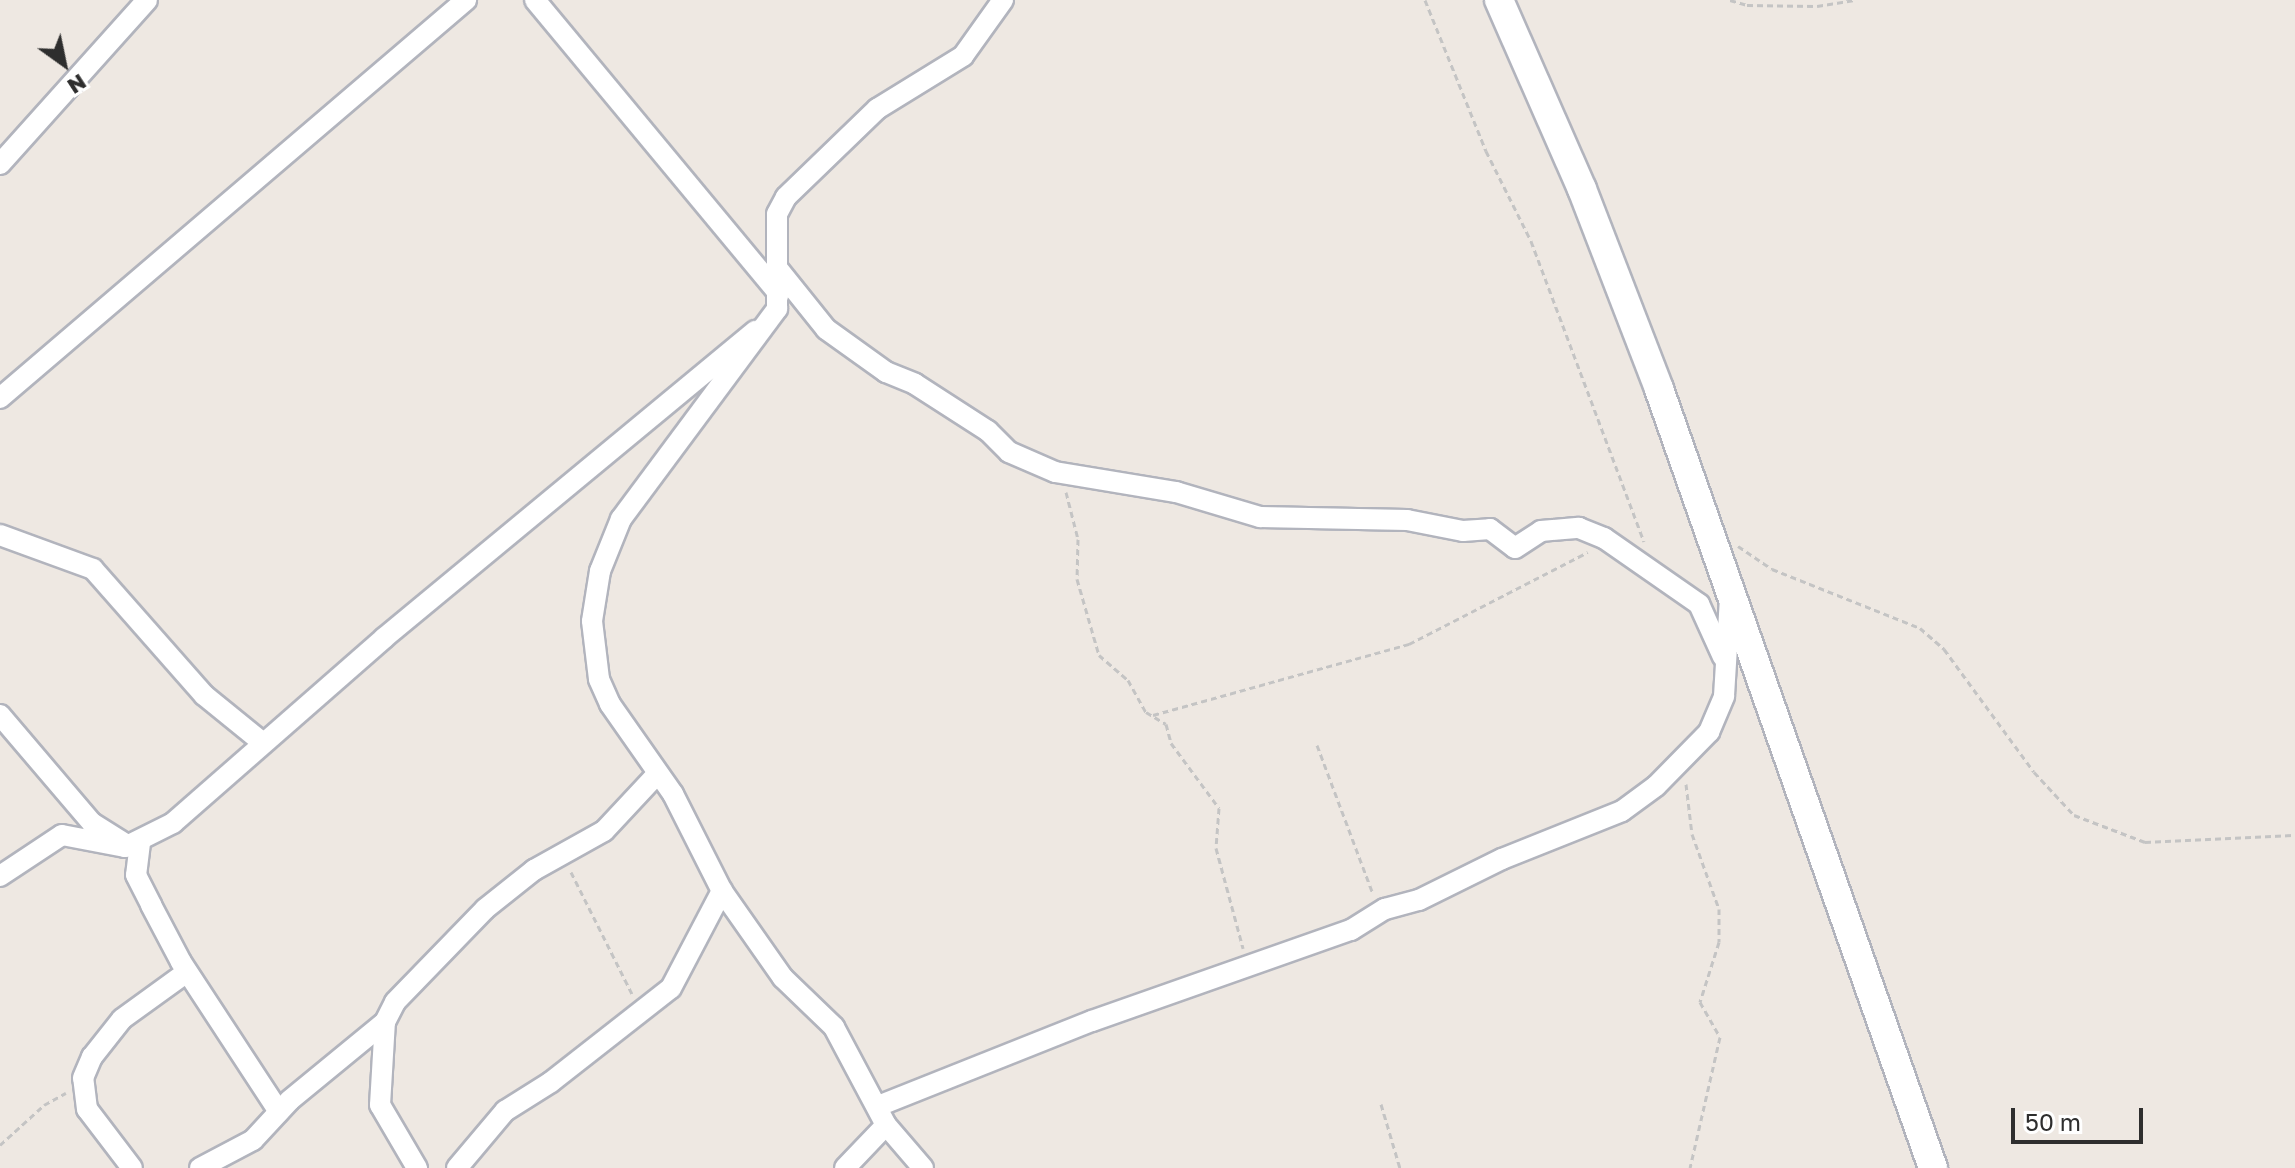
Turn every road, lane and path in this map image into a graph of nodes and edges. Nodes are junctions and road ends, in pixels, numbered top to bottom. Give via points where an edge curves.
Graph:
1 (147, 0) edge
2 (466, 0) edge
3 (535, 0) edge
4 (1003, 0) edge
5 (1425, 0) edge
6 (1499, 0) edge
7 (1730, 0) edge
8 (1855, 0) edge
9 (0, 164) edge
10 (778, 269) junction
11 (779, 294) junction
12 (771, 318) junction
13 (0, 398) edge
14 (1060, 473) junction
15 (0, 535) edge
16 (1609, 541) junction
17 (1737, 545) dead end
18 (1648, 550) dead end
19 (1731, 594) junction
20 (1723, 657) junction
21 (0, 715) edge
22 (1153, 715) junction
23 (263, 743) junction
24 (1317, 745) dead end
25 (1688, 753) junction
26 (658, 773) junction
27 (2295, 835) edge
28 (136, 845) junction
29 (580, 847) junction
30 (0, 876) edge
31 (722, 891) junction
32 (1380, 913) junction
33 (1249, 968) junction
34 (187, 972) junction
35 (632, 1021) junction
36 (385, 1022) junction
37 (81, 1087) junction
38 (1381, 1104) dead end
39 (279, 1112) junction
40 (882, 1115) junction
41 (0, 1145) edge
42 (132, 1168) edge
43 (200, 1168) edge
44 (417, 1168) edge
45 (457, 1168) edge
46 (845, 1168) edge
47 (923, 1168) edge
48 (1400, 1168) edge
49 (1690, 1168) edge
50 (1933, 1168) edge

1 - 9 street
2 - 13 street
3 - 11 street
4 - 10 street via 963,56 877,109 786,197 777,214
5 - 18 path via 1486,151 1531,241
6 - 19 street via 1582,189
7 - 8 path via 1817,6
10 - 11 street
10 - 14 street via 826,329 894,377 965,416 1009,452
11 - 12 street
12 - 23 street
12 - 26 street via 632,500 600,571 592,621 599,679
14 - 16 street via 1176,492 1260,517 1407,520 1463,531 1490,529 1515,548 1541,531 1573,527
14 - 22 path via 1078,539 1077,579 1099,655 1128,680
15 - 23 street via 93,569 204,695
16 - 20 street via 1699,604
16 - 22 path via 1396,649
17 - 27 path via 1772,569 1920,628 1944,649 2034,772 2074,815 2145,842
19 - 20 street
19 - 50 street
20 - 25 street via 1724,696 1717,716
21 - 28 street via 92,823
22 - 33 path via 1166,724 1171,743 1219,808 1216,848
23 - 28 street via 173,823
24 - 32 path
25 - 32 street via 1622,811
25 - 49 path via 1684,771 1692,834 1719,909 1719,942 1709,987 1700,1002 1720,1037
26 - 29 street via 604,831
26 - 31 street
28 - 30 street via 62,835
28 - 34 street via 136,875
29 - 35 path via 570,862 572,875 633,996
29 - 36 street via 534,870 485,909 411,980
31 - 35 street via 671,988
31 - 40 street via 783,978 834,1027
32 - 33 street via 1351,930
33 - 40 street via 1119,1011
34 - 37 street via 122,1019 92,1057
34 - 39 street
35 - 45 street via 505,1111
36 - 39 street
36 - 44 street via 380,1105
37 - 41 path via 52,1100
37 - 42 street via 87,1109
38 - 48 path
39 - 43 street via 253,1140
40 - 46 street
40 - 47 street

